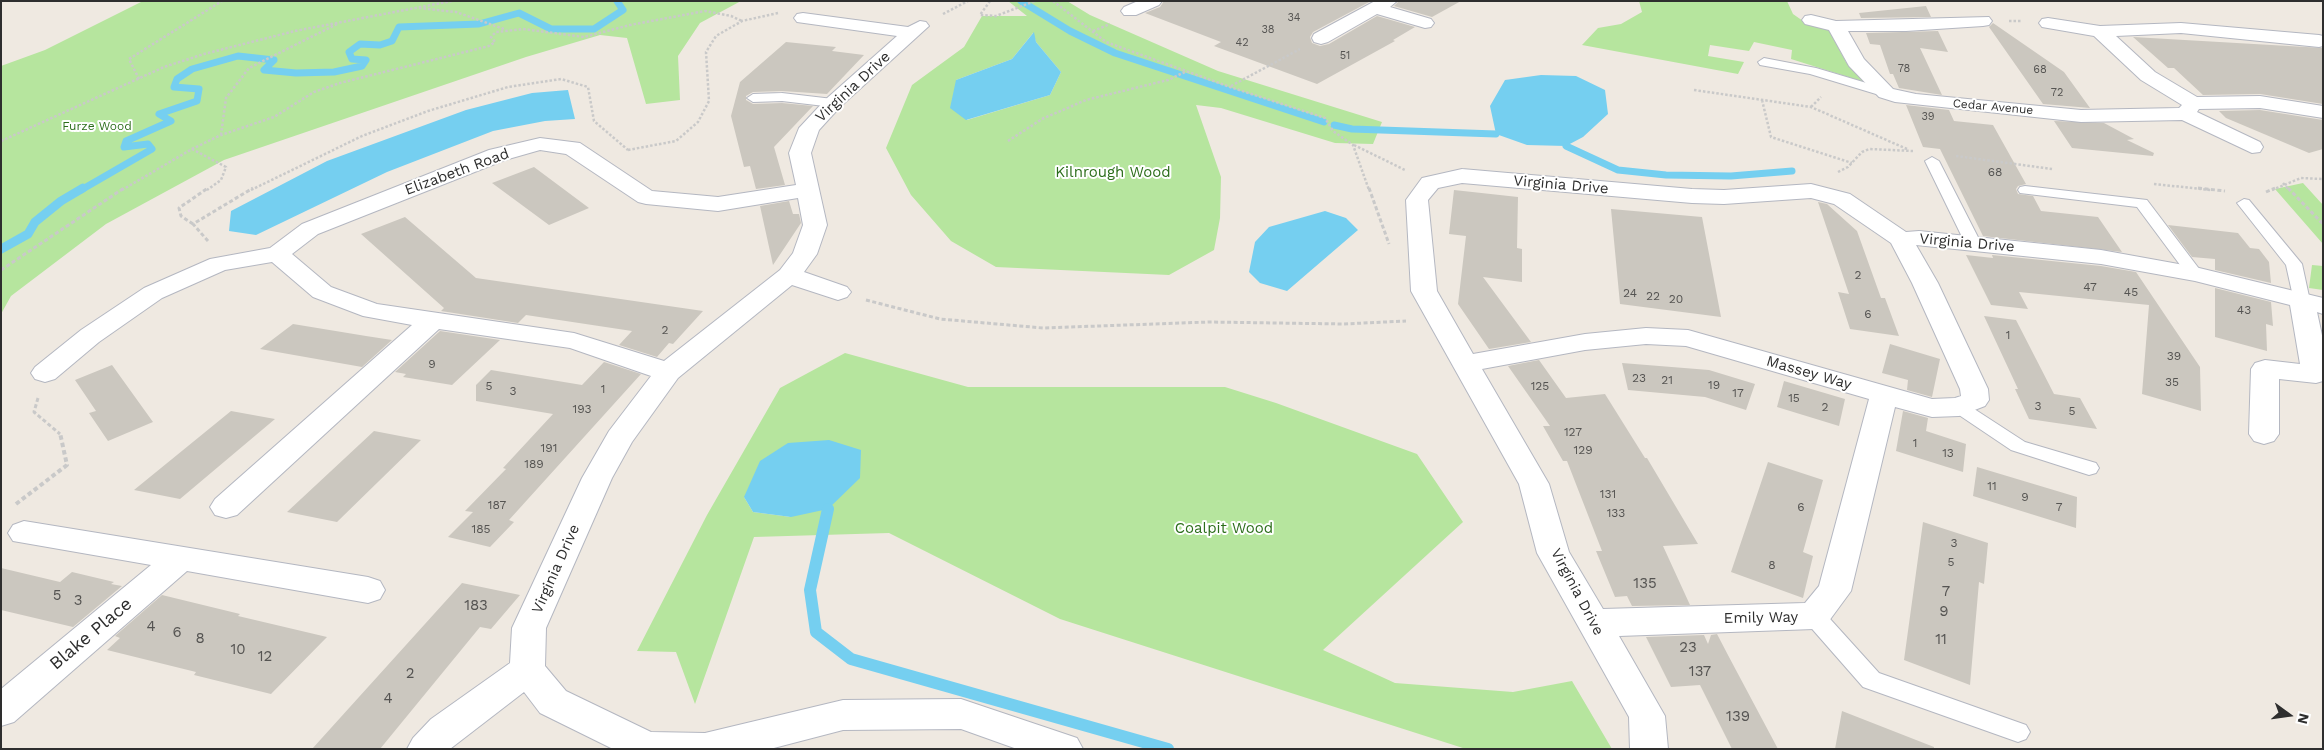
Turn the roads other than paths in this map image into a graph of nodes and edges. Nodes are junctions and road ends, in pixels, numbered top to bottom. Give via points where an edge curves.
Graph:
1 (1153, 1) edge
2 (1382, 4) edge
3 (1130, 12) dead end
4 (803, 18) road end
5 (1811, 20) dead end
6 (1984, 21) road end
7 (1425, 23) dead end
8 (2048, 23) road end
9 (1836, 26) junction
10 (2100, 31) junction
11 (1321, 38) road end
12 (2319, 41) dead end
13 (1764, 62) dead end
14 (1886, 93) junction
15 (753, 98) dead end
16 (833, 103) junction
17 (2189, 108) junction
18 (2323, 112) edge
19 (2252, 147) dead end
20 (1932, 161) dead end
21 (808, 190) junction
22 (2025, 190) dead end
23 (2244, 203) dead end
24 (1902, 239) junction
25 (1973, 243) junction
26 (277, 254) junction
27 (2195, 274) junction
28 (789, 275) junction
29 (838, 292) road end
30 (2312, 303) edge
31 (432, 321) junction
32 (1465, 364) junction
33 (668, 372) junction
34 (45, 373) road end
35 (1884, 394) junction
36 (1960, 407) junction
37 (2264, 434) dead end
38 (2089, 468) dead end
39 (226, 507) dead end
40 (16, 521) road end
41 (181, 558) junction
42 (368, 590) dead end
43 (1814, 616) junction
44 (1592, 623) junction
45 (527, 670) junction
46 (1, 711) edge
47 (2018, 732) dead end
48 (426, 749) edge
49 (681, 749) edge
50 (1064, 749) edge
51 (1649, 749) edge

1 - 3 street
2 - 7 street
2 - 11 street
4 - 16 street, Virginia Drive via 916,29
5 - 9 street
6 - 9 street
8 - 10 street
9 - 14 street via 1856,62
10 - 12 street via 2181,28
10 - 17 street, Cedar Avenue via 2148,76
13 - 14 lane via 1812,71
14 - 17 street, Cedar Avenue via 1916,100 2081,116
15 - 16 lane via 782,97
16 - 21 street, Virginia Drive via 809,128 800,153
17 - 18 street, Cedar Avenue via 2260,102
17 - 19 street, Cedar Avenue
20 - 25 lane
21 - 26 street, Elizabeth Road via 718,204 646,196 572,148 540,144 497,155 310,229
21 - 28 street, Virginia Drive via 815,224 805,254
22 - 27 lane via 2142,203
23 - 30 lane via 2294,264
24 - 25 street, Virginia Drive
24 - 32 street, Virginia Drive via 1842,199 1811,191 1724,197 1462,176 1430,183 1417,200 1424,291
24 - 36 street via 1974,388 1975,400
25 - 27 street, Virginia Drive via 2101,257
26 - 31 street via 322,292 372,311
26 - 34 street via 219,264 153,292 90,336
27 - 30 street, Virginia Drive
28 - 29 street
28 - 33 street, Virginia Drive
30 - 37 street via 2316,374 2265,369
31 - 33 street via 574,341
31 - 39 street
32 - 35 street, Massey Way via 1585,342 1646,336 1688,338
32 - 44 street, Virginia Drive via 1534,484 1553,553
33 - 45 street, Virginia Drive via 619,438 597,478 529,628
35 - 36 street, Massey Way via 1932,408
35 - 43 street, Emily Way via 1834,591
36 - 38 lane via 2018,446
40 - 41 street
41 - 42 street
41 - 46 street, Blake Place
43 - 44 street, Emily Way
43 - 47 lane via 1871,680
44 - 51 street, Virginia Drive via 1647,716
45 - 48 street via 444,730
45 - 49 street via 553,702 648,748
49 - 50 street via 705,748 843,715 961,714

